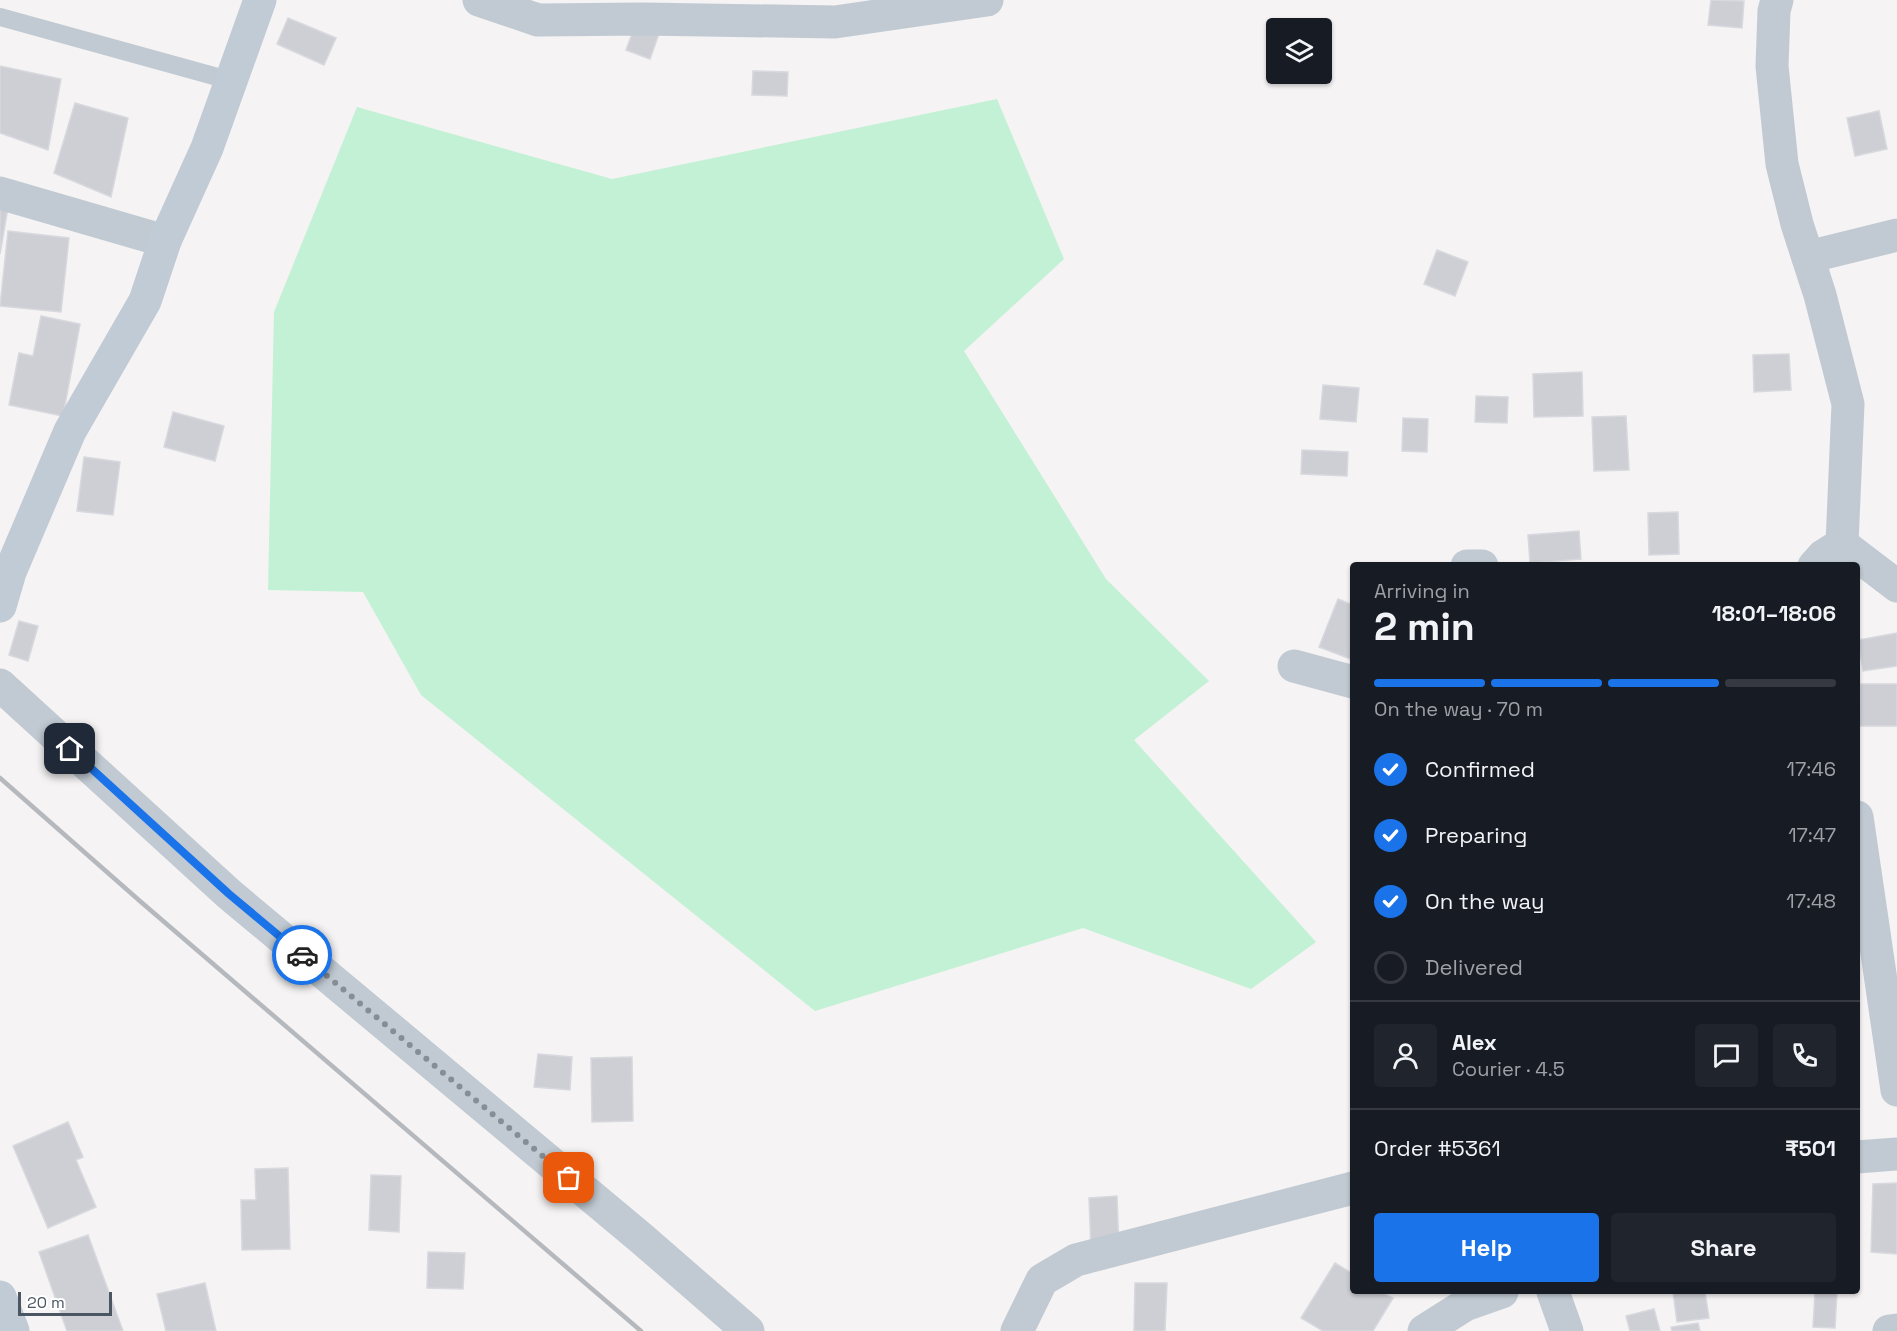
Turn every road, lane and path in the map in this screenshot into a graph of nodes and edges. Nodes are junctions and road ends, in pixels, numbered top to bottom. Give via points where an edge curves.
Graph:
1 (260, 0) edge
2 (478, 0) edge
3 (987, 0) edge
4 (1777, 0) edge
5 (833, 11) edge
6 (0, 16) edge
7 (232, 81) junction
8 (0, 193) edge
9 (1897, 235) edge
10 (165, 241) junction
11 (1808, 257) junction
12 (1826, 558) edge
13 (1860, 571) edge
14 (1897, 586) edge
15 (0, 606) edge
16 (1294, 666) dead end
17 (1350, 681) edge
18 (0, 685) edge
19 (1860, 837) edge
20 (1897, 1090) edge
21 (1897, 1154) edge
22 (1860, 1157) edge
23 (1350, 1189) edge
24 (1496, 1294) edge
25 (1554, 1294) edge
26 (0, 1297) edge
27 (1897, 1330) edge
28 (13, 1331) edge
29 (747, 1331) edge
30 (1017, 1331) edge
31 (1424, 1331) edge
32 (1567, 1331) edge
33 (1889, 1331) edge

1 - 7 street
2 - 5 street via 538,20
3 - 5 street
4 - 11 street via 1772,66 1782,165
6 - 7 lane
7 - 10 street
8 - 10 street
9 - 11 street
10 - 15 street via 145,301 70,431
11 - 12 street via 1848,404
13 - 14 street
16 - 17 street
18 - 29 street via 229,894
19 - 20 street
21 - 22 street
23 - 30 street via 1076,1260 1042,1280
24 - 31 street via 1465,1305
25 - 32 street
26 - 28 street
27 - 33 street

